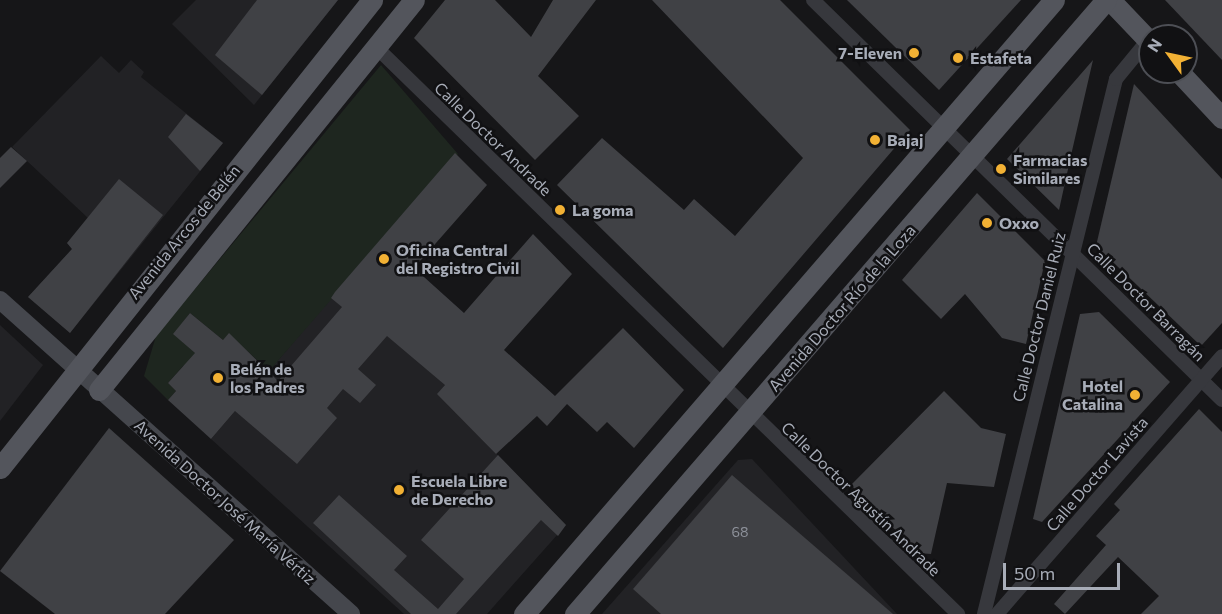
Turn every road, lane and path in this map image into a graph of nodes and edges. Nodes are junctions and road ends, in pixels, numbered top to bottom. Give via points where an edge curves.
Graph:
1 (372, 0) edge
2 (414, 0) edge
3 (813, 0) edge
4 (1054, 0) edge
5 (1108, 0) edge
6 (1138, 30) edge
7 (376, 47) junction
8 (1138, 52) edge
9 (1190, 84) edge
10 (1222, 118) edge
11 (944, 128) junction
12 (973, 157) junction
13 (1072, 251) junction
14 (588, 255) joint
15 (0, 300) edge
16 (1222, 356) edge
17 (74, 369) junction
18 (1202, 380) junction
19 (722, 388) junction
20 (99, 390) junction
21 (1222, 400) edge
22 (749, 414) junction
23 (0, 468) edge
24 (351, 614) edge
25 (524, 614) edge
26 (575, 614) edge
27 (958, 614) edge
28 (984, 614) edge
29 (997, 614) edge

1 - 17 main road, Avenida Arcos de Belén
2 - 7 main road, Avenida Arcos de Belén
3 - 11 street, Calle Doctor Barragán
4 - 11 main road
5 - 6 main road
5 - 12 main road, Avenida Doctor Río de la Loza
7 - 14 street, Calle Doctor Andrade
7 - 20 main road, Avenida Arcos de Belén
8 - 13 street, Calle Doctor Daniel Ruiz via 1118,72
9 - 10 main road
11 - 12 street, Calle Doctor Barragán
11 - 19 main road
12 - 13 street, Calle Doctor Barragán
12 - 22 main road, Avenida Doctor Río de la Loza
13 - 18 street, Calle Doctor Barragán
13 - 28 street, Calle Doctor Daniel Ruiz
14 - 19 street, Calle Doctor Agustín Andrade
15 - 17 main road, Avenida Doctor José María Vértiz
16 - 18 street, Calle Doctor Lavista
17 - 20 main road, Avenida Doctor José María Vértiz
17 - 23 main road, Avenida Arcos de Belén
18 - 21 street, Calle Doctor Barragán
18 - 29 street, Calle Doctor Lavista
19 - 22 street, Calle Doctor Agustín Andrade
19 - 25 main road
20 - 24 main road, Avenida Doctor José María Vértiz
22 - 26 main road, Avenida Doctor Río de la Loza
22 - 27 street, Calle Doctor Agustín Andrade

